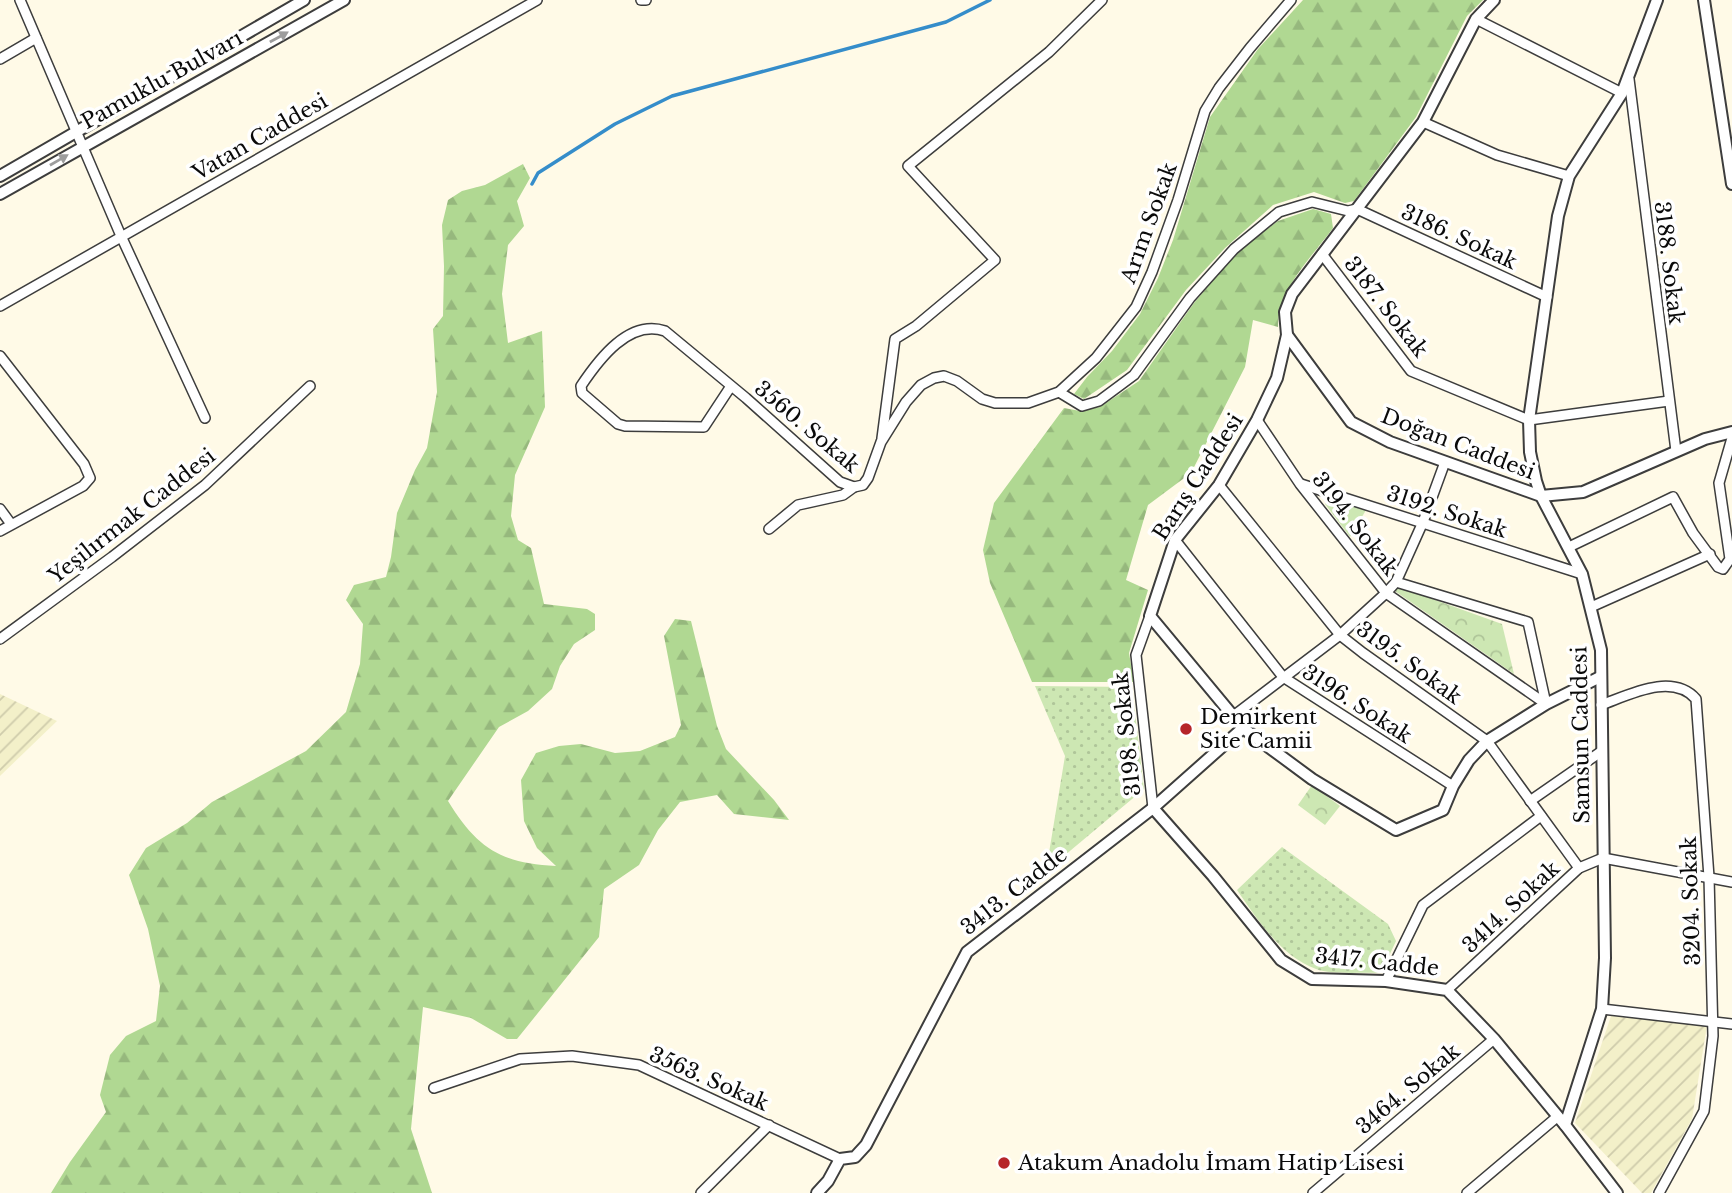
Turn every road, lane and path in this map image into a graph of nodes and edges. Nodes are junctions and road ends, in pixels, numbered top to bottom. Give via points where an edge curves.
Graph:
1 (20, 0) edge
2 (304, 0) edge
3 (344, 0) edge
4 (537, 0) edge
5 (1102, 0) edge
6 (1292, 0) edge
7 (1494, 0) edge
8 (1657, 0) edge
9 (1704, 0) edge
10 (1476, 19) junction
11 (36, 38) junction
12 (0, 59) edge
13 (1629, 79) junction
14 (1622, 93) junction
15 (1423, 122) junction
16 (76, 133) junction
17 (82, 147) junction
18 (0, 176) edge
19 (1569, 176) junction
20 (1732, 184) edge
21 (0, 194) edge
22 (1337, 209) junction
23 (1357, 209) junction
24 (1340, 231) junction
25 (121, 236) junction
26 (1322, 254) junction
27 (1547, 298) junction
28 (0, 306) edge
29 (1287, 335) junction
30 (0, 356) edge
31 (310, 386) dead end
32 (730, 386) junction
33 (1059, 393) junction
34 (1669, 401) junction
35 (205, 418) dead end
36 (1257, 420) junction
37 (1530, 420) junction
38 (1732, 432) edge
39 (1732, 438) edge
40 (881, 442) junction
41 (1676, 451) junction
42 (1445, 462) junction
43 (1300, 484) junction
44 (1219, 485) junction
45 (854, 487) junction
46 (1541, 496) junction
47 (0, 509) edge
48 (1423, 522) junction
49 (11, 524) junction
50 (769, 529) dead end
51 (0, 531) edge
52 (1175, 540) junction
53 (1569, 547) junction
54 (1710, 554) junction
55 (1583, 574) junction
56 (1395, 582) junction
57 (1386, 593) junction
58 (1591, 607) junction
59 (1150, 616) junction
60 (1340, 635) junction
61 (0, 639) edge
62 (1283, 677) junction
63 (1600, 677) junction
64 (1546, 705) junction
65 (1601, 705) junction
66 (1232, 717) junction
67 (1243, 728) junction
68 (1487, 740) junction
69 (1602, 751) junction
70 (1452, 786) junction
71 (1530, 801) junction
72 (1153, 808) junction
73 (1541, 816) junction
74 (1603, 858) junction
75 (1578, 868) junction
76 (1709, 877) junction
77 (1732, 882) edge
78 (1386, 981) junction
79 (1447, 990) junction
80 (1602, 1009) junction
81 (1713, 1021) junction
82 (1732, 1024) edge
83 (1494, 1039) junction
84 (435, 1088) dead end
85 (1557, 1116) junction
86 (769, 1125) junction
87 (1565, 1125) junction
88 (840, 1159) junction
89 (701, 1193) edge
90 (817, 1193) edge
91 (1313, 1193) edge
92 (1467, 1193) edge
93 (1618, 1193) edge
94 (1659, 1193) edge

1 - 11 street
2 - 16 street
17 -> 3 street, Pamuklu Bulvarı
4 - 25 street, Vatan Caddesi
5 - 40 street via 1049,52 908,166 995,260 895,339
6 - 33 street, Arım Sokak via 1205,111 1178,200 1136,307 1096,358
7 - 10 street, Barış Caddesi
8 - 13 street, Samsun Caddesi
9 - 20 street
10 - 14 street
10 - 15 street, Barış Caddesi
11 - 12 street
11 - 16 street
13 - 14 street, Samsun Caddesi
13 - 34 street, 3188. Sokak
14 - 19 street, Samsun Caddesi
15 - 19 street via 1497,155
15 - 23 street, Barış Caddesi
16 - 17 street
16 - 18 street
21 -> 17 street, Pamuklu Bulvarı
17 - 25 street
19 - 27 street, Samsun Caddesi via 1558,216
22 - 23 street
22 - 24 street
22 - 33 street via 1312,202 1279,212 1234,249 1190,298 1134,375 1098,401 1082,405
23 - 24 street, Barış Caddesi
23 - 27 street, 3186. Sokak
24 - 26 street, Barış Caddesi
25 - 28 street, Vatan Caddesi
25 - 35 street
26 - 29 street, Barış Caddesi via 1284,312
26 - 37 street, 3187. Sokak via 1410,371
27 - 37 street, Samsun Caddesi
29 - 36 street, Barış Caddesi via 1277,378
29 - 42 street, Doğan Caddesi via 1351,422
30 - 49 street via 90,478
31 - 61 street, Yeşilırmak Caddesi via 205,485
32 - 32 street, 3560. Sokak via 677,339 653,327 626,336 581,386 582,393 618,424 704,427
32 - 45 street, 3560. Sokak via 840,482
33 - 40 street, Arım Sokak via 1028,403 995,403 944,376 921,385
34 - 37 street, 3187. Sokak
34 - 41 street, 3188. Sokak
36 - 43 street, 3194. Sokak
36 - 44 street, Barış Caddesi
37 - 46 street, Samsun Caddesi via 1530,452
38 - 41 street, Doğan Caddesi
39 - 54 street via 1719,483 1730,559 1727,566 1718,567
40 - 45 street via 868,478
41 - 46 street, Doğan Caddesi via 1583,492
42 - 46 street, Doğan Caddesi
42 - 48 street
43 - 48 street, 3192. Sokak
43 - 57 street, 3194. Sokak
44 - 52 street, Barış Caddesi
44 - 60 street, 3195. Sokak
45 - 50 street, 3560. Sokak via 843,495 799,505
46 - 53 street, Samsun Caddesi
47 - 49 street
48 - 55 street, 3192. Sokak
48 - 56 street
49 - 51 street
52 - 59 street, Barış Caddesi
52 - 62 street, 3196. Sokak
53 - 54 street via 1673,497
53 - 55 street, Samsun Caddesi
54 - 58 street
55 - 58 street, Samsun Caddesi
56 - 57 street
56 - 64 street via 1528,622
57 - 60 street
57 - 64 street, 3194. Sokak
58 - 63 street, Samsun Caddesi via 1601,650
59 - 66 street
59 - 72 street, 3198. Sokak via 1136,655
60 - 62 street
60 - 68 street, 3195. Sokak
62 - 66 street
62 - 70 street, 3196. Sokak
63 - 64 street
63 - 65 street, Samsun Caddesi
64 - 68 street
65 - 69 street, Samsun Caddesi
65 - 76 street, 3204. Sokak via 1654,688 1678,686 1696,699
66 - 67 street
67 - 70 street via 1312,779 1396,830 1443,810
67 - 72 street, 3413. Cadde
68 - 70 street
68 - 71 street, 3195. Sokak
69 - 71 street
69 - 74 street, Samsun Caddesi
71 - 73 street, 3195. Sokak
72 - 78 street, 3417. Cadde via 1281,960 1312,979
72 - 88 street, 3413. Cadde via 967,952 866,1145 855,1157
73 - 75 street, 3195. Sokak
73 - 78 street via 1423,905
74 - 75 street, 3414. Sokak
74 - 76 street
74 - 80 street, Samsun Caddesi
75 - 79 street, 3414. Sokak
76 - 77 street
76 - 81 street, 3204. Sokak
78 - 79 street, 3417. Cadde
79 - 83 street, 3417. Cadde
80 - 81 street
80 - 87 street, Samsun Caddesi
81 - 82 street
81 - 94 street, 3204. Sokak via 1703,1111
83 - 85 street, 3417. Cadde
83 - 91 street, 3464. Sokak
84 - 86 street, 3563. Sokak via 520,1059 572,1056 639,1065
85 - 87 street, 3417. Cadde
85 - 92 street
86 - 88 street, 3563. Sokak
86 - 89 street
87 - 93 street, 3417. Cadde
88 - 90 street, 3413. Cadde

